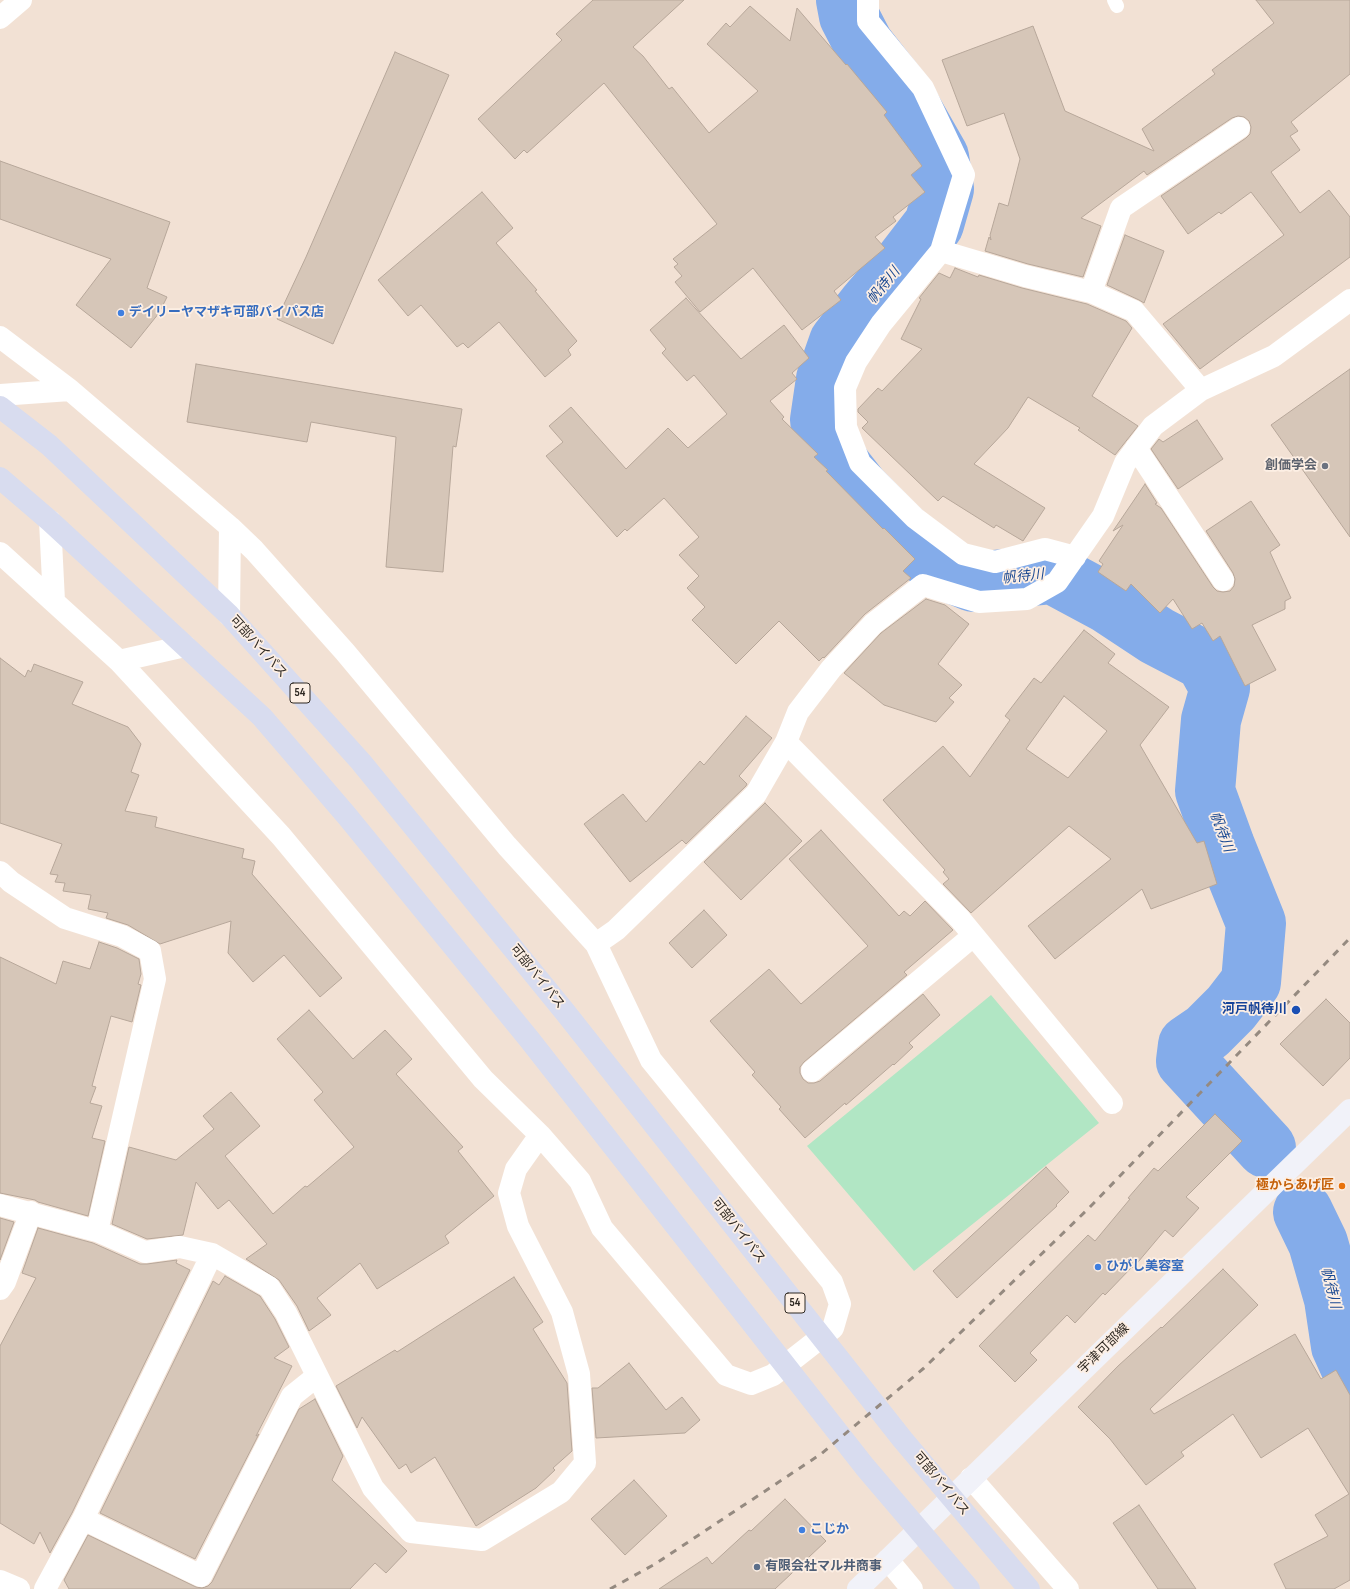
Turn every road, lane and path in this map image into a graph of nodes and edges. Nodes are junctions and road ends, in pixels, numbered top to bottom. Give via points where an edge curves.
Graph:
1 (21, 0) edge
2 (868, 0) edge
3 (0, 18) edge
4 (1239, 128) dead end
5 (941, 252) junction
6 (1091, 292) junction
7 (1350, 300) edge
8 (0, 337) edge
9 (70, 390) junction
10 (1201, 390) junction
11 (0, 395) edge
12 (0, 407) edge
13 (1136, 448) junction
14 (0, 478) edge
15 (50, 521) junction
16 (230, 527) junction
17 (0, 553) edge
18 (1075, 557) junction
19 (1223, 580) dead end
20 (54, 601) junction
21 (229, 614) junction
22 (185, 646) junction
23 (119, 661) junction
24 (786, 742) junction
25 (0, 872) edge
26 (973, 936) junction
27 (596, 944) junction
28 (812, 1071) dead end
29 (1112, 1103) dead end
30 (1350, 1110) edge
31 (540, 1135) junction
32 (0, 1205) edge
33 (31, 1212) junction
34 (97, 1231) junction
35 (212, 1254) junction
36 (0, 1289) edge
37 (317, 1376) junction
38 (971, 1478) junction
39 (83, 1519) junction
40 (888, 1560) junction
41 (0, 1581) edge
42 (19, 1589) edge
43 (45, 1589) edge
44 (858, 1589) edge
45 (912, 1589) edge
46 (969, 1589) edge
47 (1029, 1589) edge
48 (1068, 1589) edge

1 - 3 street
2 - 5 street via 868,21 922,88 964,175
4 - 6 street via 1121,208
5 - 6 street
5 - 18 street via 881,324 856,362 845,388 846,427 860,463 915,518 963,554 995,562 1045,549
6 - 10 street via 1134,311
7 - 10 street via 1274,356
8 - 9 street
9 - 11 street
9 - 16 street
10 - 13 street via 1153,426
12 - 21 highway, 可部バイパス / 54 via 49,445
13 - 18 street via 1125,463 1103,516
13 - 19 street
14 - 15 highway
15 - 20 street
15 - 22 highway
16 - 21 street
16 - 27 street via 254,550 345,652 507,846
17 - 20 street
18 - 24 street via 1057,582 1027,599 979,602 923,585 873,624 831,669 798,712
20 - 23 street
21 - 47 highway, 可部バイパス / 54 via 361,762 565,1012 903,1440
22 - 23 street
22 - 46 highway via 262,717 347,816 529,1039 865,1467
23 - 31 street via 281,836 483,1079
24 - 26 street via 960,919
24 - 27 street via 756,794 616,930
25 - 34 street via 65,918 122,936 150,951 155,979
26 - 28 street
26 - 29 street
27 - 31 street via 651,1060 832,1282 840,1304 833,1328 773,1375 751,1384 726,1375 602,1228 580,1180
30 - 38 main road, 宇津可部線
31 - 37 street via 516,1169 509,1193 518,1226 562,1312 579,1374 585,1463 562,1492 482,1540 411,1532 373,1488
32 - 33 street
33 - 34 street
33 - 36 street
34 - 35 street via 145,1252 180,1247
35 - 37 street via 269,1287 286,1314
35 - 39 street
37 - 39 street via 292,1396 201,1576
38 - 40 main road, 宇津可部線
38 - 48 street
39 - 43 street
40 - 44 main road, 宇津可部線
40 - 45 street
41 - 42 street

